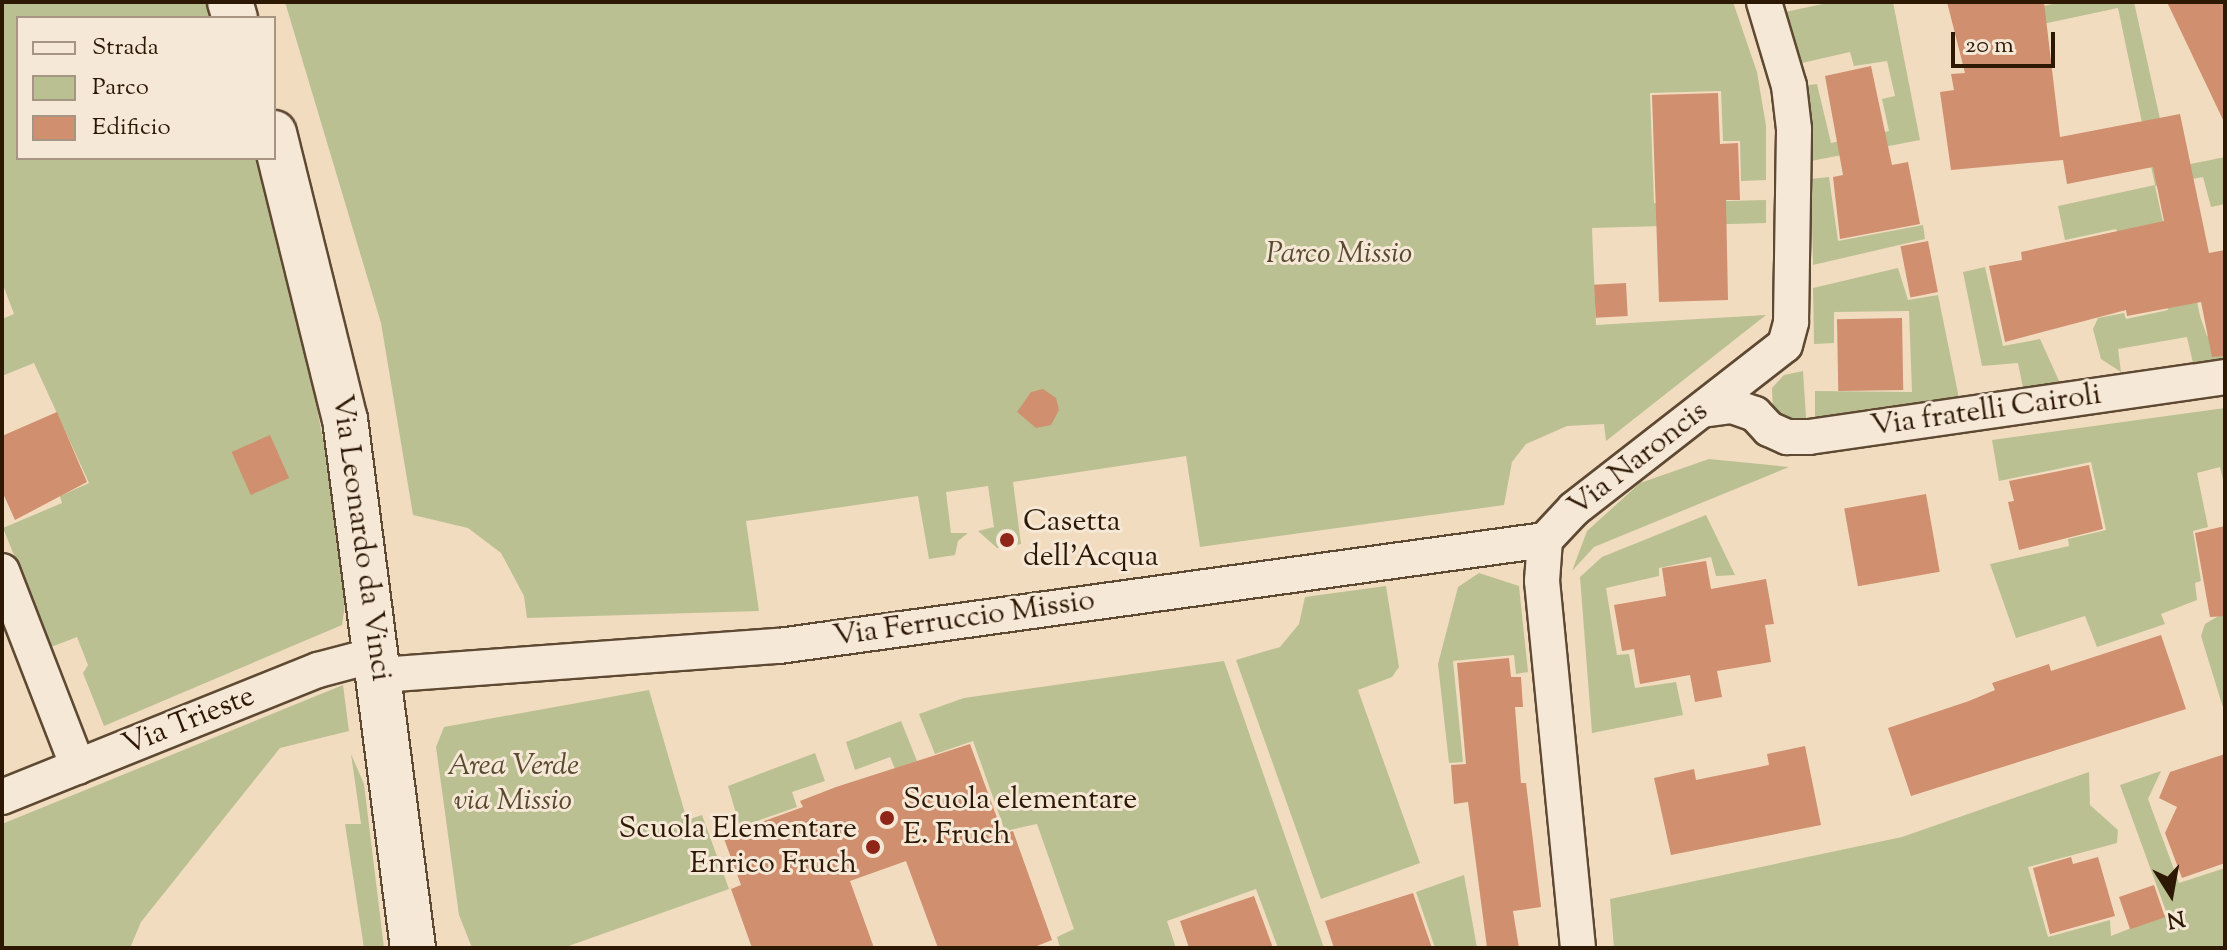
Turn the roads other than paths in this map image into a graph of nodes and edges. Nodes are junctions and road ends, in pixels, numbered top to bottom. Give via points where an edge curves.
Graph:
1 (1764, 2) edge
2 (276, 141) edge
3 (1773, 358) junction
4 (2225, 377) edge
5 (1702, 410) junction
6 (1755, 414) junction
7 (1545, 540) junction
8 (2, 571) edge
9 (379, 665) junction
10 (78, 767) junction
11 (2, 797) edge
12 (413, 948) edge
13 (1578, 948) edge

1 - 3 street, Via Naroncis via 1789,86 1794,129 1791,322 1785,345
2 - 9 street, Via Leonardo da Vinci via 345,419
3 - 5 street, Via Naroncis
3 - 6 street via 1752,396
4 - 6 street, Via fratelli Cairoli via 1809,437 1778,433
5 - 6 street, Via fratelli Cairoli via 1732,406
5 - 7 street, Via Naroncis via 1574,509
7 - 9 street, Via Ferruccio Missio via 779,646
7 - 13 street, Via Naroncis via 1542,581
8 - 10 street
9 - 10 street, Via Trieste via 318,670
9 - 12 street, Via Leonardo da Vinci
10 - 11 street, Via Trieste

